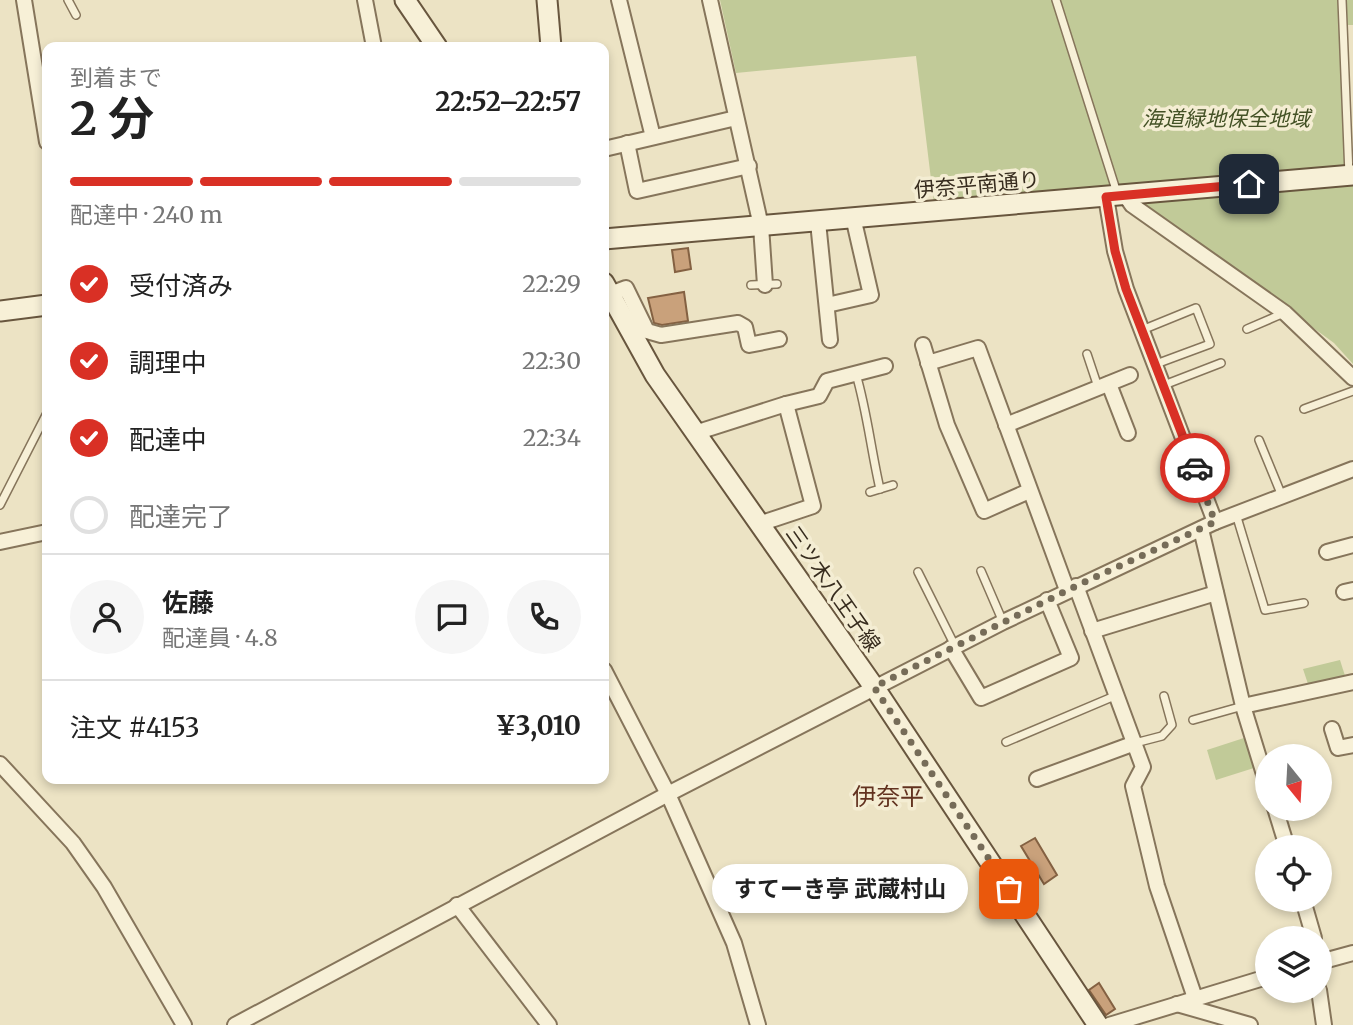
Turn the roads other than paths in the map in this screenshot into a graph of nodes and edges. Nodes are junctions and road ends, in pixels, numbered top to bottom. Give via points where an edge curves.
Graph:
1 (24, 0) edge
2 (68, 0) edge
3 (365, 0) edge
4 (405, 0) edge
5 (547, 0) edge
6 (619, 0) edge
7 (710, 0) edge
8 (1056, 0) edge
9 (1342, 0) edge
10 (76, 15) dead end
11 (373, 42) edge
12 (434, 42) edge
13 (551, 42) edge
14 (42, 111) edge
15 (736, 118) junction
16 (653, 138) junction
17 (627, 143) junction
18 (609, 148) edge
19 (749, 166) junction
20 (1351, 176) edge
21 (1116, 196) junction
22 (853, 217) junction
23 (818, 222) junction
24 (761, 226) junction
25 (609, 239) edge
26 (764, 285) dead end
27 (609, 288) edge
28 (609, 292) edge
29 (827, 305) junction
30 (42, 306) edge
31 (0, 311) edge
32 (1285, 313) junction
33 (1248, 329) dead end
34 (1142, 330) junction
35 (779, 339) dead end
36 (830, 340) dead end
37 (923, 345) dead end
38 (1087, 354) dead end
39 (928, 363) junction
40 (1221, 363) dead end
41 (1156, 364) junction
42 (885, 366) dead end
43 (856, 373) junction
44 (1130, 376) dead end
45 (1353, 378) edge
46 (1164, 385) junction
47 (1104, 386) junction
48 (1353, 391) edge
49 (786, 404) junction
50 (1304, 409) dead end
51 (42, 423) edge
52 (1006, 425) junction
53 (695, 433) junction
54 (1128, 433) dead end
55 (1259, 440) dead end
56 (1353, 469) edge
57 (893, 485) dead end
58 (880, 489) junction
59 (1029, 491) junction
60 (870, 492) dead end
61 (1282, 496) junction
62 (0, 505) edge
63 (1236, 514) junction
64 (759, 524) junction
65 (1208, 525) junction
66 (42, 533) edge
67 (0, 542) edge
68 (1353, 545) edge
69 (1327, 552) dead end
70 (981, 571) dead end
71 (918, 572) dead end
72 (1071, 588) junction
73 (1216, 593) junction
74 (1047, 600) junction
75 (1304, 603) dead end
76 (1003, 622) junction
77 (1092, 631) junction
78 (953, 647) junction
79 (609, 680) edge
80 (1353, 681) edge
81 (874, 687) junction
82 (1117, 695) junction
83 (1164, 696) dead end
84 (1243, 706) junction
85 (1193, 720) dead end
86 (1332, 729) dead end
87 (1006, 742) dead end
88 (1135, 743) junction
89 (1353, 745) edge
90 (1255, 746) edge
91 (0, 764) edge
92 (1037, 779) dead end
93 (668, 794) junction
94 (457, 905) junction
95 (1353, 953) edge
96 (1332, 959) edge
97 (1255, 980) edge
98 (1195, 998) junction
99 (1321, 1003) edge
100 (1176, 1004) junction
101 (1222, 1021) edge
102 (184, 1025) edge
103 (235, 1025) edge
104 (548, 1025) edge
105 (758, 1025) edge
106 (1098, 1025) edge
107 (1109, 1025) edge
108 (1250, 1025) edge
109 (1324, 1025) edge

1 - 14 street
2 - 10 lane
3 - 11 street
4 - 12 main road
5 - 13 main road
6 - 16 street
7 - 15 street
8 - 21 lane
9 - 20 lane
15 - 16 street
15 - 19 street
16 - 17 street
17 - 18 street
17 - 19 street via 637,191
19 - 24 street
20 - 21 main road, 伊奈平南通り
21 - 22 main road, 伊奈平南通り
21 - 32 street
21 - 34 street via 1115,251
22 - 23 main road, 伊奈平南通り
22 - 29 street via 871,295
23 - 24 main road, 伊奈平南通り
23 - 29 street
24 - 25 main road, 伊奈平南通り
24 - 26 street
27 - 35 street via 626,288 647,331 661,335 738,323 745,327 749,345
28 - 53 main road, 三ツ木八王子線 via 655,374
29 - 36 street
30 - 31 main road
32 - 33 lane
32 - 45 street
34 - 41 street
34 - 41 lane via 1196,308 1210,344
37 - 39 street
38 - 47 lane
39 - 52 street via 978,348
39 - 59 street via 947,425 984,510
40 - 46 lane
41 - 46 street
42 - 43 street
43 - 49 street via 827,382 819,396
43 - 58 lane
44 - 47 street
46 - 65 street
47 - 52 street
47 - 54 street
48 - 50 lane
49 - 53 street
49 - 64 street via 813,506
51 - 62 lane
52 - 59 street
53 - 64 main road, 三ツ木八王子線
55 - 61 lane
56 - 61 street
57 - 58 lane
58 - 60 lane
59 - 72 street
61 - 63 street
63 - 65 street
63 - 75 lane via 1265,610
64 - 81 main road, 三ツ木八王子線
65 - 72 street
65 - 73 street
66 - 67 street
68 - 69 street
70 - 76 lane
71 - 78 lane
72 - 74 street
72 - 77 street
73 - 77 street
73 - 84 street
74 - 76 street
74 - 78 street via 1071,658 981,698
76 - 78 street
77 - 82 street
78 - 81 street
79 - 93 street
80 - 84 street
81 - 93 street
81 - 106 main road, 三ツ木八王子線
82 - 87 lane
82 - 88 street
83 - 88 lane via 1172,724 1162,736
84 - 85 lane
84 - 90 street
86 - 89 street via 1338,748
88 - 92 street
88 - 98 street via 1143,767 1133,786 1136,799 1157,886
91 - 102 street via 73,843 104,887
93 - 94 street
93 - 105 street via 734,943
94 - 103 street
94 - 104 street
95 - 96 street
97 - 98 street
98 - 100 street
99 - 109 street
100 - 101 street
100 - 107 street
101 - 108 street

